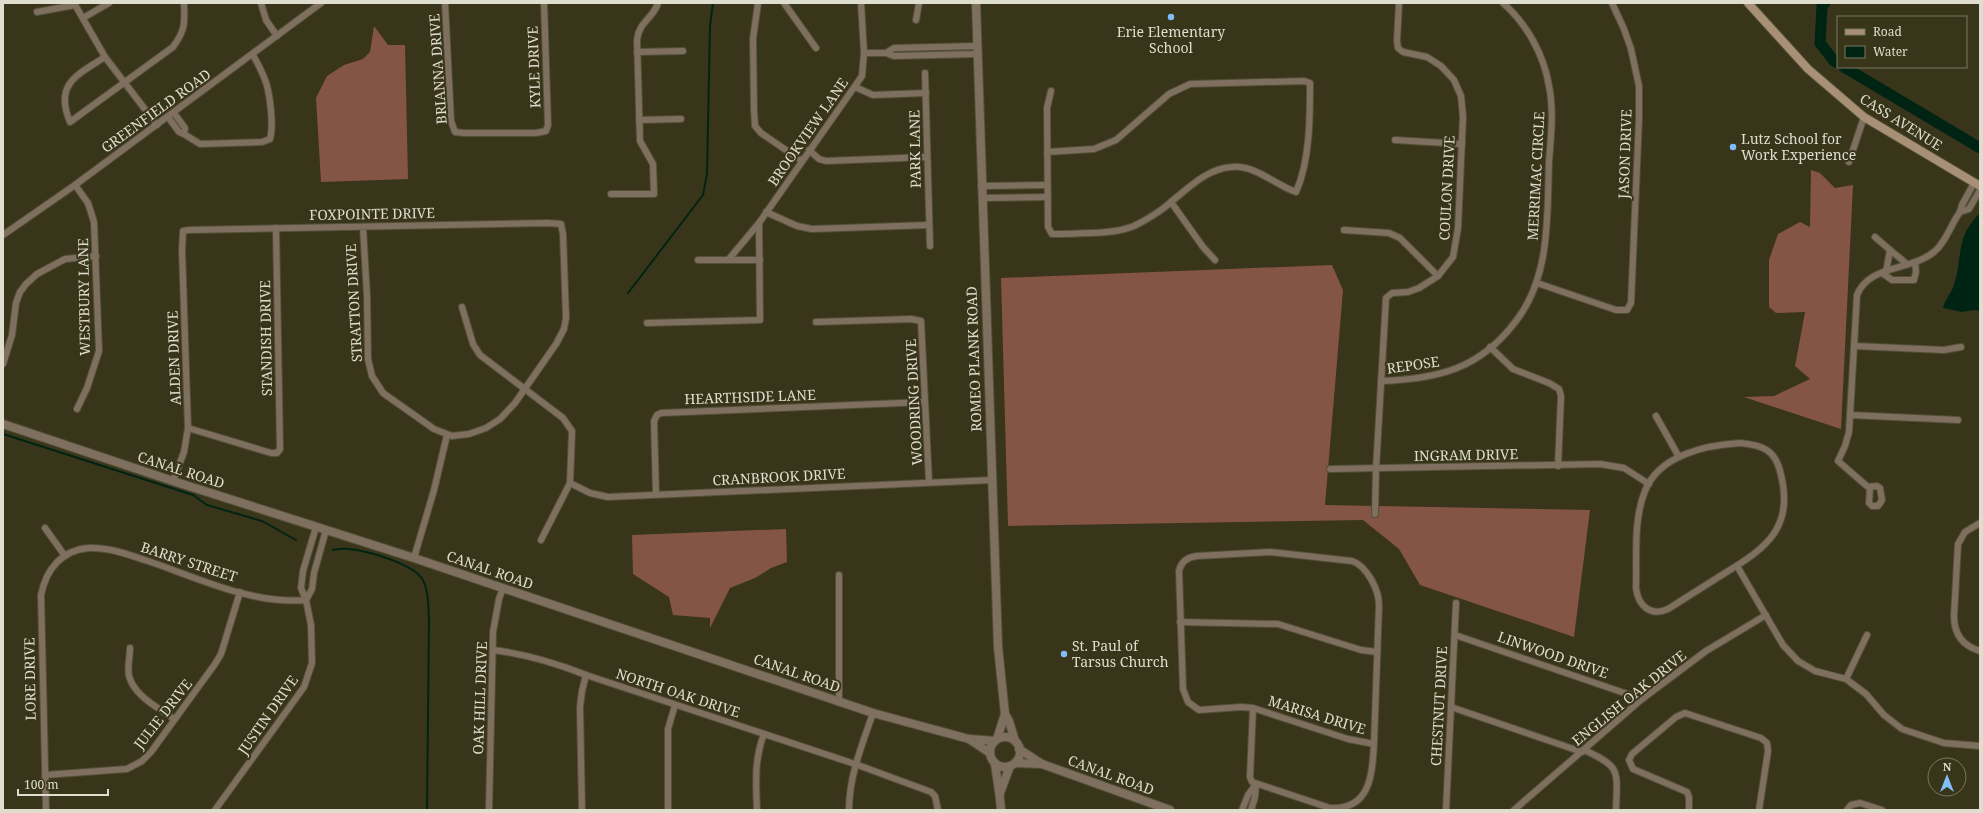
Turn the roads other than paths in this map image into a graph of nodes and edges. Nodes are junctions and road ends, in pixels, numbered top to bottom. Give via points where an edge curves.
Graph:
1 (109, 3) edge
2 (184, 3) edge
3 (261, 3) edge
4 (321, 3) edge
5 (445, 3) edge
6 (544, 3) edge
7 (658, 3) edge
8 (758, 3) edge
9 (784, 3) edge
10 (861, 3) edge
11 (919, 3) edge
12 (976, 3) edge
13 (1399, 3) edge
14 (1504, 3) edge
15 (1612, 3) edge
16 (1748, 3) edge
17 (74, 4) edge
18 (37, 12) dead end
19 (83, 18) junction
20 (916, 20) dead end
21 (277, 36) junction
22 (934, 47) junction
23 (816, 48) dead end
24 (977, 50) junction
25 (683, 51) dead end
26 (637, 52) junction
27 (864, 53) junction
28 (886, 53) junction
29 (253, 55) junction
30 (934, 55) junction
31 (105, 57) junction
32 (925, 73) dead end
33 (125, 83) junction
34 (856, 87) junction
35 (1051, 91) dead end
36 (926, 93) junction
37 (174, 113) junction
38 (168, 117) junction
39 (1864, 117) junction
40 (681, 119) dead end
41 (639, 120) junction
42 (157, 125) junction
43 (546, 131) joint
44 (184, 134) junction
45 (1395, 140) dead end
46 (1462, 144) junction
47 (810, 150) junction
48 (1047, 152) junction
49 (927, 156) junction
50 (802, 161) junction
51 (1849, 162) dead end
52 (75, 185) junction
53 (1047, 185) junction
54 (1977, 185) edge
55 (981, 186) junction
56 (1980, 190) edge
57 (611, 194) dead end
58 (1048, 197) junction
59 (982, 198) junction
60 (1171, 202) junction
61 (766, 212) junction
62 (1960, 212) junction
63 (759, 222) junction
64 (929, 225) junction
65 (363, 227) junction
66 (276, 228) junction
67 (1344, 230) dead end
68 (183, 231) joint
69 (3, 234) edge
70 (1874, 237) dead end
71 (930, 246) dead end
72 (1890, 250) junction
73 (96, 256) junction
74 (729, 259) junction
75 (698, 260) dead end
76 (760, 260) junction
77 (1215, 260) dead end
78 (1915, 262) junction
79 (1907, 264) junction
80 (1884, 273) junction
81 (1438, 276) junction
82 (1537, 283) junction
83 (462, 307) dead end
84 (816, 322) dead end
85 (647, 323) dead end
86 (1854, 346) junction
87 (1961, 347) dead end
88 (1490, 348) junction
89 (3, 364) edge
90 (1381, 381) junction
91 (525, 390) junction
92 (925, 402) junction
93 (77, 409) dead end
94 (1850, 415) junction
95 (1656, 416) dead end
96 (1958, 420) dead end
97 (3, 424) edge
98 (188, 428) junction
99 (447, 435) junction
100 (1679, 457) junction
101 (1558, 466) junction
102 (1330, 469) dead end
103 (1376, 469) junction
104 (992, 480) junction
105 (173, 482) junction
106 (930, 482) junction
107 (570, 483) junction
108 (1649, 484) junction
109 (1870, 488) dead end
110 (656, 494) junction
111 (1375, 514) dead end
112 (1977, 524) edge
113 (316, 527) junction
114 (45, 528) dead end
115 (326, 530) junction
116 (541, 540) dead end
117 (310, 546) junction
118 (321, 549) junction
119 (65, 556) junction
120 (414, 558) junction
121 (1737, 566) junction
122 (839, 575) dead end
123 (503, 588) junction
124 (240, 592) junction
125 (306, 600) junction
126 (1456, 603) dead end
127 (1766, 615) junction
128 (1180, 622) junction
129 (1455, 634) junction
130 (1867, 635) dead end
131 (130, 648) dead end
132 (493, 650) junction
133 (1980, 651) edge
134 (1377, 652) junction
135 (586, 675) junction
136 (1846, 679) junction
137 (1642, 699) junction
138 (839, 701) junction
139 (675, 705) junction
140 (1451, 707) junction
141 (1253, 708) junction
142 (873, 713) junction
143 (1005, 714) junction
144 (174, 718) junction
145 (764, 734) junction
146 (968, 739) junction
147 (996, 740) junction
148 (1014, 741) junction
149 (1374, 744) junction
150 (1980, 746) edge
151 (1020, 749) junction
152 (1583, 751) junction
153 (990, 753) junction
154 (855, 764) junction
155 (995, 764) junction
156 (1042, 764) junction
157 (1013, 765) junction
158 (45, 775) junction
159 (1256, 784) junction
160 (1000, 793) junction
161 (1849, 808) edge
162 (46, 810) edge
163 (215, 810) edge
164 (489, 810) edge
165 (582, 810) edge
166 (668, 810) edge
167 (757, 810) edge
168 (849, 810) edge
169 (938, 810) edge
170 (1001, 810) edge
171 (1170, 810) edge
172 (1242, 810) edge
173 (1251, 810) edge
174 (1446, 810) edge
175 (1514, 810) edge
176 (1616, 810) edge
177 (1689, 810) edge
178 (1759, 810) edge
179 (1882, 810) edge

1 - 19 street
2 - 33 street via 185,26 179,39 173,47
3 - 21 street via 266,20
4 - 21 street, GREENFIELD ROAD
5 - 43 street, BRIANNA DRIVE via 451,121 456,132
6 - 43 street, KYLE DRIVE via 548,125
7 - 26 street via 653,14 639,29
8 - 50 street via 753,39 756,126 761,133
9 - 23 street
10 - 27 street, BROOKVIEW LANE
11 - 20 street
12 - 24 street, ROMEO PLANK ROAD
13 - 46 street, COULON DRIVE via 1398,48 1403,52 1432,59 1448,73 1457,86 1463,105
14 - 82 street, MERRIMAC CIRCLE via 1519,18 1532,39 1550,86 1551,120 1545,242
15 - 82 street, JASON DRIVE via 1631,49 1639,86 1632,297 1627,310 1616,310
16 - 39 main road, CASS AVENUE via 1808,69
17 - 18 street
17 - 19 street
19 - 31 street
21 - 29 street, GREENFIELD ROAD
22 - 24 street
22 - 28 street via 894,48
22 - 30 street
24 - 30 street
24 - 55 street, ROMEO PLANK ROAD
25 - 26 street
26 - 41 street
27 - 28 street
27 - 34 street, BROOKVIEW LANE via 862,76
28 - 30 street via 894,56
29 - 37 street, GREENFIELD ROAD
29 - 44 street via 268,89 272,127 270,139 262,142 200,144
31 - 33 street
31 - 33 street via 74,77 68,85 65,103 70,122
32 - 36 street, PARK LANE
33 - 42 street
34 - 36 street via 873,95
34 - 47 street, BROOKVIEW LANE
35 - 48 street via 1047,108
36 - 49 street, PARK LANE
37 - 38 street, GREENFIELD ROAD
37 - 44 street via 185,128
38 - 42 street, GREENFIELD ROAD
38 - 44 street via 179,132
39 - 51 street
39 - 54 main road, CASS AVENUE
40 - 41 street
41 - 57 street via 641,145 653,164 654,194
42 - 52 street, GREENFIELD ROAD
45 - 46 street
46 - 81 street, COULON DRIVE via 1457,242 1452,257
47 - 49 street via 819,159 826,161
47 - 50 street, BROOKVIEW LANE
48 - 53 street
48 - 60 street via 1094,149 1116,140 1169,94 1190,84 1304,81 1310,83 1310,114 1303,177 1296,192 1283,188 1256,172 1232,167 1209,174
49 - 64 street, PARK LANE
50 - 61 street, BROOKVIEW LANE
52 - 69 street, GREENFIELD ROAD
52 - 73 street, WESTBURY LANE via 92,211
53 - 55 street
53 - 58 street
54 - 62 street via 1962,205
55 - 59 street, ROMEO PLANK ROAD
56 - 62 street via 1969,209
58 - 59 street
58 - 60 street via 1048,227 1052,234 1120,230 1143,221
59 - 104 street, ROMEO PLANK ROAD
60 - 77 street
61 - 63 street, BROOKVIEW LANE
61 - 64 street via 805,228
62 - 78 street via 1938,248
63 - 74 street, BROOKVIEW LANE
63 - 76 street
64 - 71 street, PARK LANE
65 - 66 street, FOXPOINTE DRIVE
65 - 91 street, FOXPOINTE DRIVE via 561,224 566,302 564,329
65 - 99 street, STRATTON DRIVE via 368,359 372,376 383,393 434,429
66 - 68 street, FOXPOINTE DRIVE via 202,228
66 - 98 street, STANDISH DRIVE via 281,447 277,453 271,453
67 - 81 street via 1389,233 1400,238
68 - 98 street, ALDEN DRIVE
70 - 72 street
72 - 79 street
72 - 80 street
73 - 89 street via 65,259 37,274 26,284 16,303 12,335
73 - 93 street, WESTBURY LANE via 99,351
74 - 75 street
74 - 76 street
76 - 85 street via 760,320
78 - 79 street
78 - 80 street via 1914,280 1892,280
79 - 80 street
80 - 86 street via 1867,281 1858,292
81 - 90 street, COULON DRIVE via 1419,288 1392,293 1386,298
82 - 88 street, MERRIMAC CIRCLE via 1518,319
83 - 91 street via 475,349
84 - 92 street, WOODRING DRIVE via 911,318 921,321
86 - 87 street via 1944,350
86 - 94 street
88 - 90 street, REPOSE via 1462,367 1443,374 1422,379
88 - 101 street via 1514,369 1549,382 1559,389 1561,396
90 - 103 street, COULON DRIVE
91 - 99 street via 508,411 489,426 463,435
91 - 107 street via 563,418 572,431
92 - 106 street, WOODRING DRIVE
92 - 110 street, HEARTHSIDE LANE via 661,413 654,421
94 - 96 street
94 - 109 street via 1847,442 1838,461
95 - 100 street
97 - 105 street, CANAL ROAD
98 - 105 street, ALDEN DRIVE via 184,452
99 - 120 street
100 - 108 street via 1663,468
100 - 121 street via 1712,447 1740,443 1768,450 1776,458 1785,497 1780,524 1763,547
101 - 103 street, INGRAM DRIVE
101 - 108 street, INGRAM DRIVE via 1603,464 1624,468
102 - 103 street, INGRAM DRIVE
103 - 111 street, COULON DRIVE
104 - 106 street, CRANBROOK DRIVE
104 - 143 street, ROMEO PLANK ROAD via 998,647
105 - 113 street, CANAL ROAD
106 - 110 street, CRANBROOK DRIVE
107 - 110 street, CRANBROOK DRIVE via 599,496
107 - 116 street
108 - 121 street via 1639,518 1636,588 1638,599 1645,608 1652,611 1665,610
112 - 133 street via 1962,536 1957,550 1954,623 1959,637 1966,645
113 - 115 street, CANAL ROAD
113 - 117 street, JUSTIN DRIVE
114 - 119 street
115 - 118 street
115 - 120 street, CANAL ROAD
117 - 118 street
117 - 125 street, JUSTIN DRIVE via 301,588
118 - 125 street via 312,589
119 - 124 street, BARRY STREET via 88,548 119,552
119 - 158 street, LORE DRIVE via 44,580 41,595
120 - 123 street, CANAL ROAD
121 - 127 street
122 - 138 street
123 - 132 street, OAK HILL DRIVE via 495,619
123 - 138 street, CANAL ROAD
124 - 125 street, BARRY STREET via 256,597
124 - 144 street, JULIE DRIVE via 221,654 206,678
125 - 163 street, JUSTIN DRIVE via 311,625 312,663 304,688
126 - 129 street, CHESTNUT DRIVE
127 - 136 street via 1786,650 1798,662 1815,671
127 - 137 street, ENGLISH OAK DRIVE via 1706,651
128 - 134 street via 1278,624 1361,650
128 - 134 street, MARISA DRIVE via 1179,571 1186,560 1197,556 1265,552 1352,561 1362,566 1379,599
128 - 141 street, MARISA DRIVE via 1183,689 1188,702 1201,710
129 - 137 street, LINWOOD DRIVE
129 - 140 street, CHESTNUT DRIVE
130 - 136 street
131 - 144 street via 128,674 134,687
132 - 135 street, NORTH OAK DRIVE via 538,658
132 - 164 street, OAK HILL DRIVE
134 - 149 street
135 - 139 street, NORTH OAK DRIVE
135 - 165 street via 580,707
136 - 150 street via 1866,694 1884,715 1902,729 1944,743
137 - 152 street, ENGLISH OAK DRIVE
138 - 142 street, CANAL ROAD
139 - 145 street, NORTH OAK DRIVE
139 - 166 street via 668,729
140 - 152 street
140 - 174 street, CHESTNUT DRIVE
141 - 149 street, MARISA DRIVE via 1348,739
141 - 159 street via 1250,777
142 - 146 street, CANAL ROAD
142 - 154 street
143 - 147 street, ROMEO PLANK ROAD
143 - 148 street, ROMEO PLANK ROAD via 1010,721
144 - 158 street, JULIE DRIVE via 151,752 142,761 127,769
145 - 154 street, NORTH OAK DRIVE
145 - 167 street via 756,761
146 - 147 street, CANAL ROAD
146 - 153 street, CANAL ROAD
147 - 148 street via 1006,737
147 - 153 street
148 - 151 street
149 - 159 street via 1371,779 1363,795 1352,804 1340,808 1325,807
151 - 156 street, CANAL ROAD
151 - 157 street via 1020,754
152 - 175 street, ENGLISH OAK DRIVE
152 - 176 street via 1609,763 1615,769
153 - 155 street
154 - 168 street
154 - 169 street, NORTH OAK DRIVE via 931,792 936,796
155 - 157 street
155 - 160 street
156 - 157 street, CANAL ROAD
156 - 171 street, CANAL ROAD
157 - 160 street
158 - 162 street, LORE DRIVE
159 - 172 street
159 - 173 street
160 - 170 street
161 - 179 street via 1860,803
177 - 178 street via 1688,792 1636,771 1629,764 1632,754 1676,717 1685,713 1761,738 1767,743

